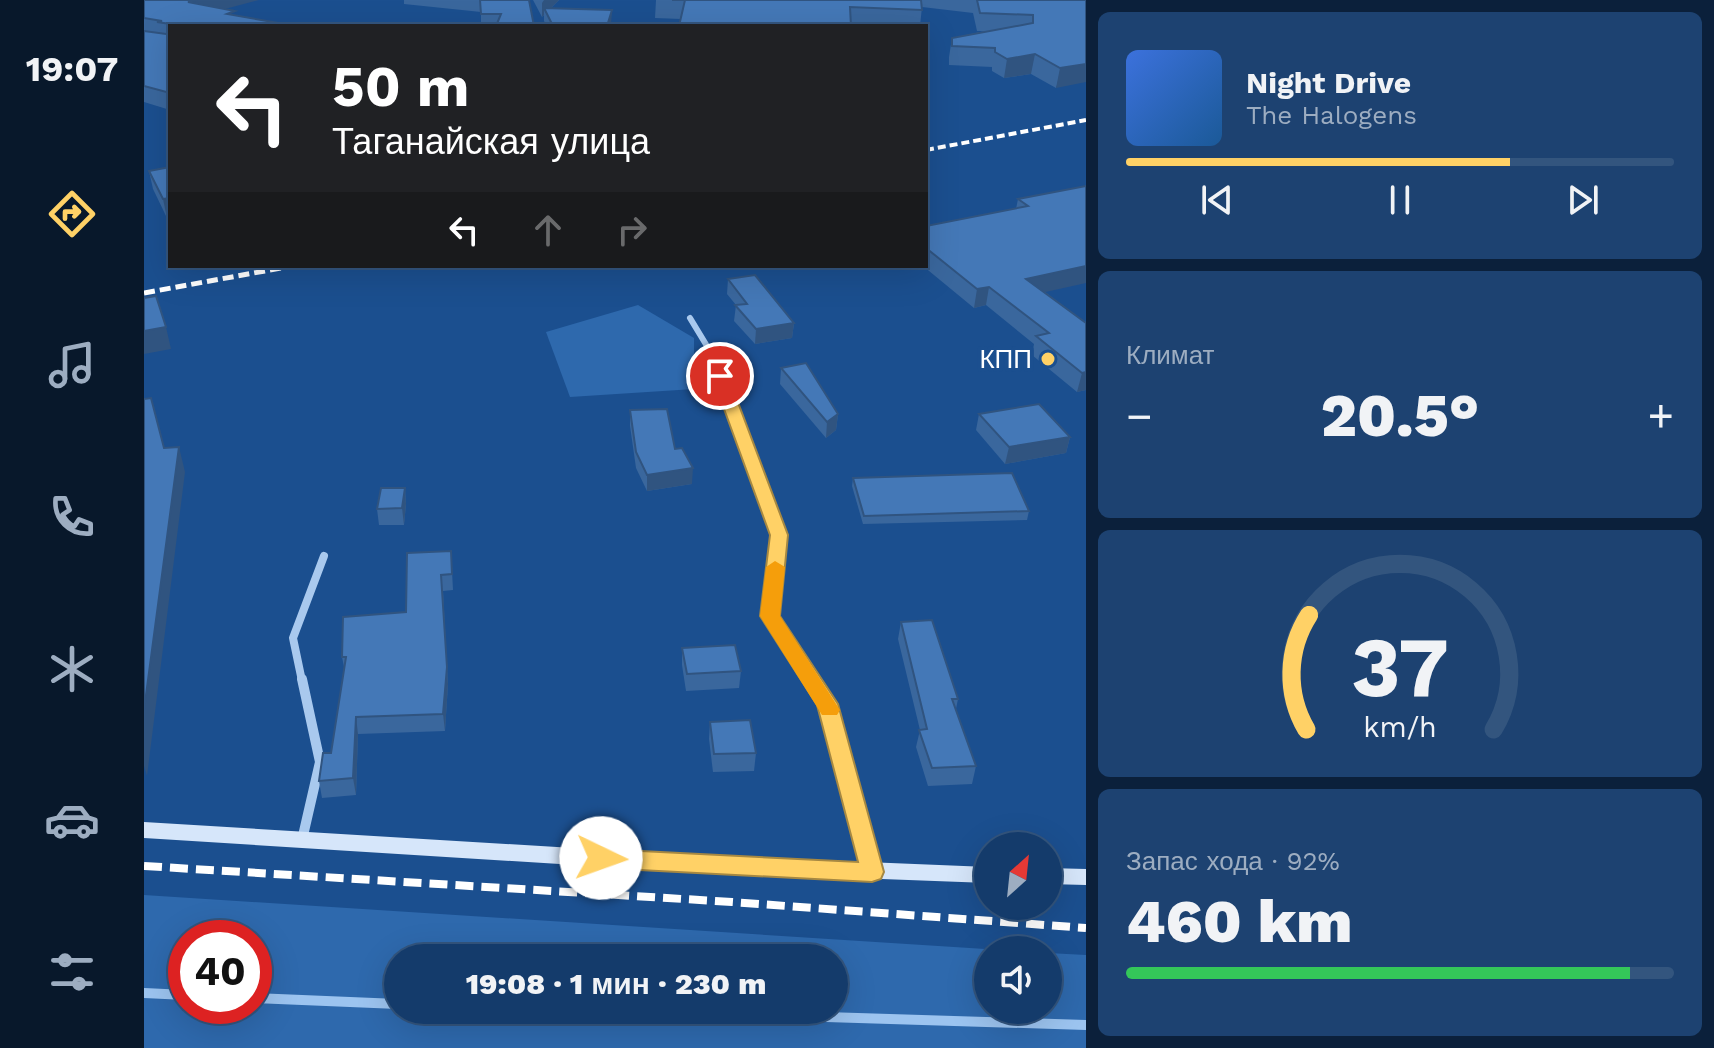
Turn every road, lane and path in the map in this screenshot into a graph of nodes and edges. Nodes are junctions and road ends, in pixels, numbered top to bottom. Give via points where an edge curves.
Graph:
1 (690, 318) dead end
2 (324, 556) dead end
3 (144, 830) edge
4 (302, 841) junction
5 (872, 872) junction
6 (974, 875) edge
7 (1062, 876) edge
8 (1086, 877) edge

1 - 5 street via 713,356 779,535 770,616 828,704
2 - 4 street via 293,638 320,762
3 - 4 street
4 - 5 street
5 - 6 street
7 - 8 street

